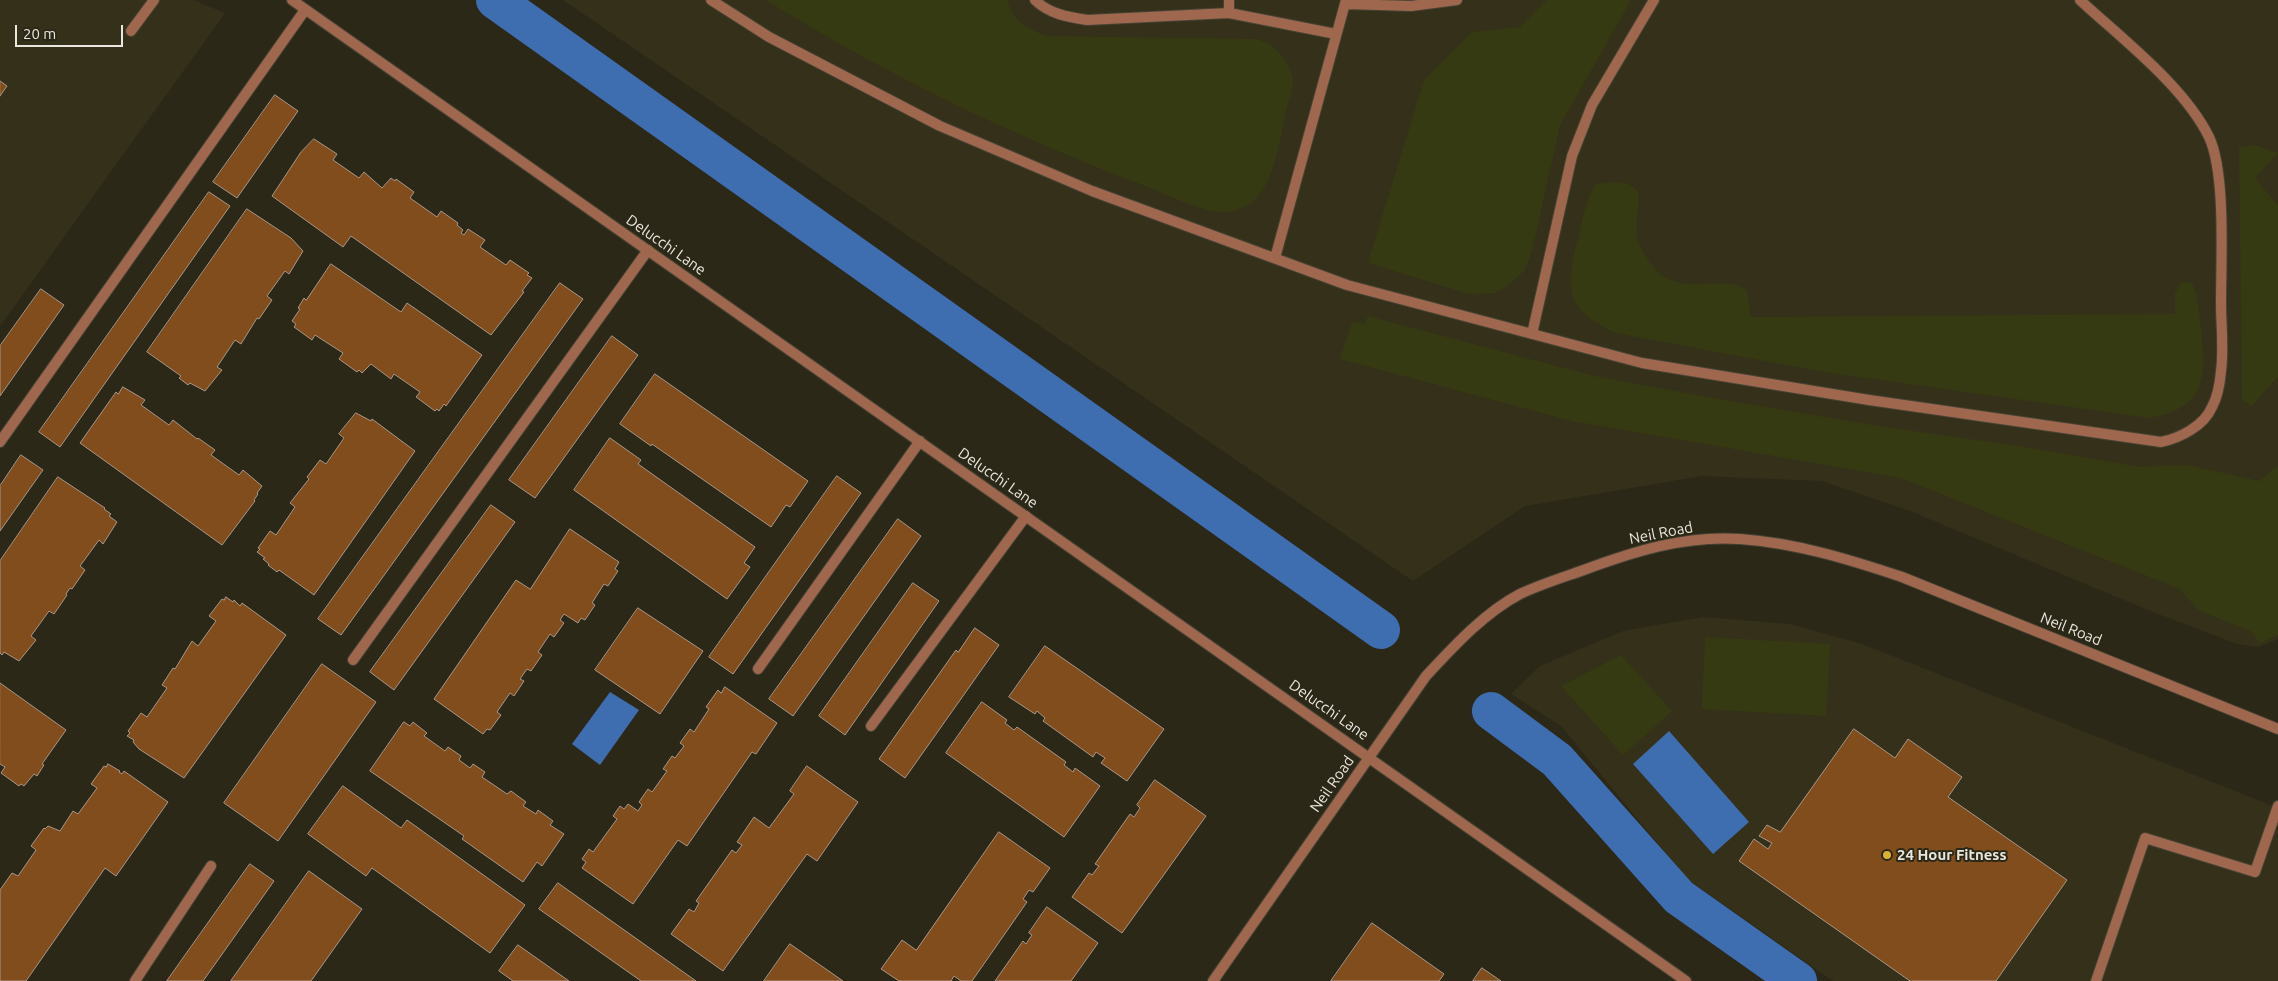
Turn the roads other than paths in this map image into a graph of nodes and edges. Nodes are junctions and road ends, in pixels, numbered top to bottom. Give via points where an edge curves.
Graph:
1 (154, 0) edge
2 (292, 0) edge
3 (711, 0) edge
4 (1035, 0) edge
5 (1229, 0) edge
6 (1457, 0) edge
7 (1654, 0) edge
8 (2080, 0) edge
9 (1346, 2) edge
10 (305, 10) junction
11 (1229, 13) junction
12 (131, 31) dead end
13 (1336, 34) junction
14 (648, 250) junction
15 (1275, 258) junction
16 (1532, 334) junction
17 (920, 441) junction
18 (0, 442) edge
19 (1026, 516) junction
20 (353, 660) dead end
21 (758, 669) dead end
22 (872, 726) dead end
23 (2278, 729) edge
24 (1369, 757) junction
25 (2278, 806) edge
26 (212, 866) dead end
27 (135, 981) edge
28 (1213, 981) edge
29 (1686, 981) edge
30 (2096, 981) edge

1 - 12 street
2 - 10 street, Delucchi Lane
3 - 15 street via 769,37 940,126 1092,191
4 - 11 street via 1043,8 1087,20
5 - 11 street
6 - 9 street via 1411,6
7 - 16 street via 1592,105 1572,156
8 - 16 street via 2162,76 2190,108 2209,138 2216,159 2220,202 2221,369 2212,408 2204,420 2188,432 2161,442 1870,400 1642,363
9 - 13 street
10 - 14 street, Delucchi Lane
10 - 18 street
11 - 13 street
13 - 15 street
14 - 17 street, Delucchi Lane
14 - 20 street
15 - 16 street via 1347,284
17 - 19 street, Delucchi Lane
17 - 21 street
19 - 22 street
19 - 24 street, Delucchi Lane
23 - 24 street, Neil Road via 1902,577 1844,557 1797,546 1737,539 1685,541 1634,552 1520,595 1484,620 1450,650 1426,676
24 - 28 street, Neil Road
24 - 29 street, Delucchi Lane
25 - 30 street via 2255,872 2145,838
26 - 27 street

